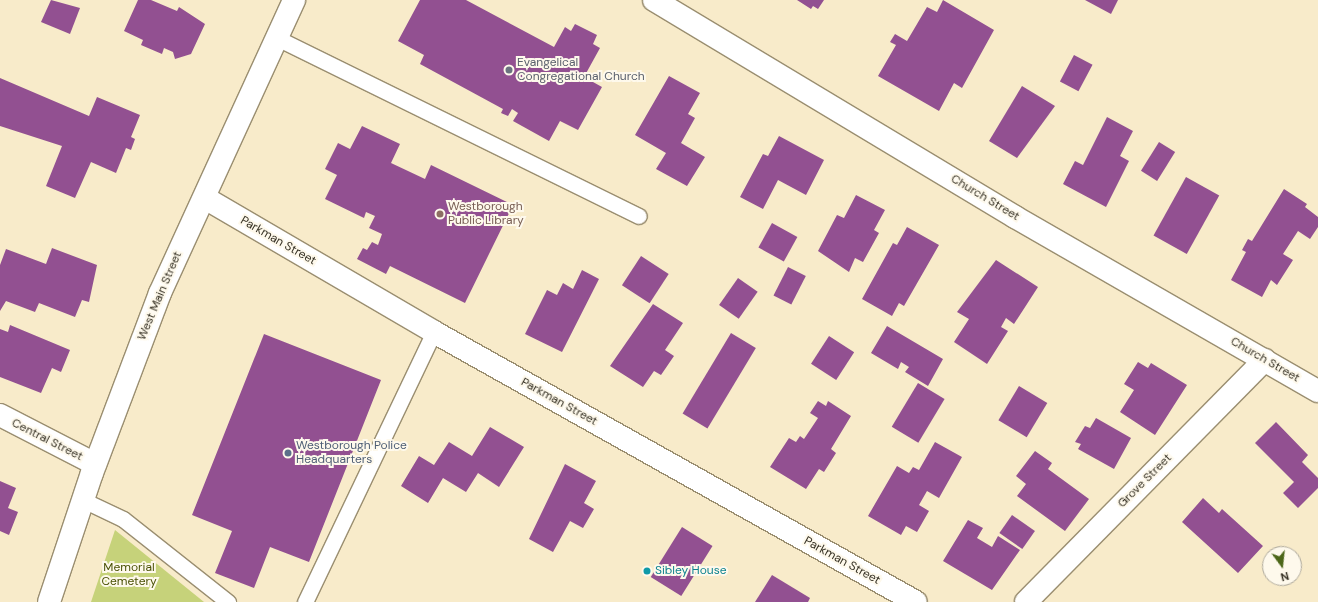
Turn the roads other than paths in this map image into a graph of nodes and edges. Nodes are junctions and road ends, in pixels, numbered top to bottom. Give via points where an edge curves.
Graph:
1 (294, 0) edge
2 (654, 0) edge
3 (277, 38) junction
4 (205, 198) junction
5 (639, 216) dead end
6 (434, 332) junction
7 (1265, 360) junction
8 (1318, 391) edge
9 (0, 415) edge
10 (95, 464) junction
11 (83, 500) junction
12 (49, 602) edge
13 (228, 602) edge
14 (305, 602) edge
15 (916, 602) edge
16 (1026, 602) edge

1 - 3 street, West Main Street
2 - 7 street, Church Street via 1016,217
3 - 4 street, West Main Street
3 - 5 lane
4 - 6 street, Parkman Street
4 - 10 street, West Main Street via 160,293
6 - 14 lane
6 - 15 street, Parkman Street
7 - 8 street, Church Street
7 - 16 street, Grove Street
9 - 10 street, Central Street
10 - 11 street, West Main Street
11 - 12 street, West Main Street
11 - 13 lane via 123,519

